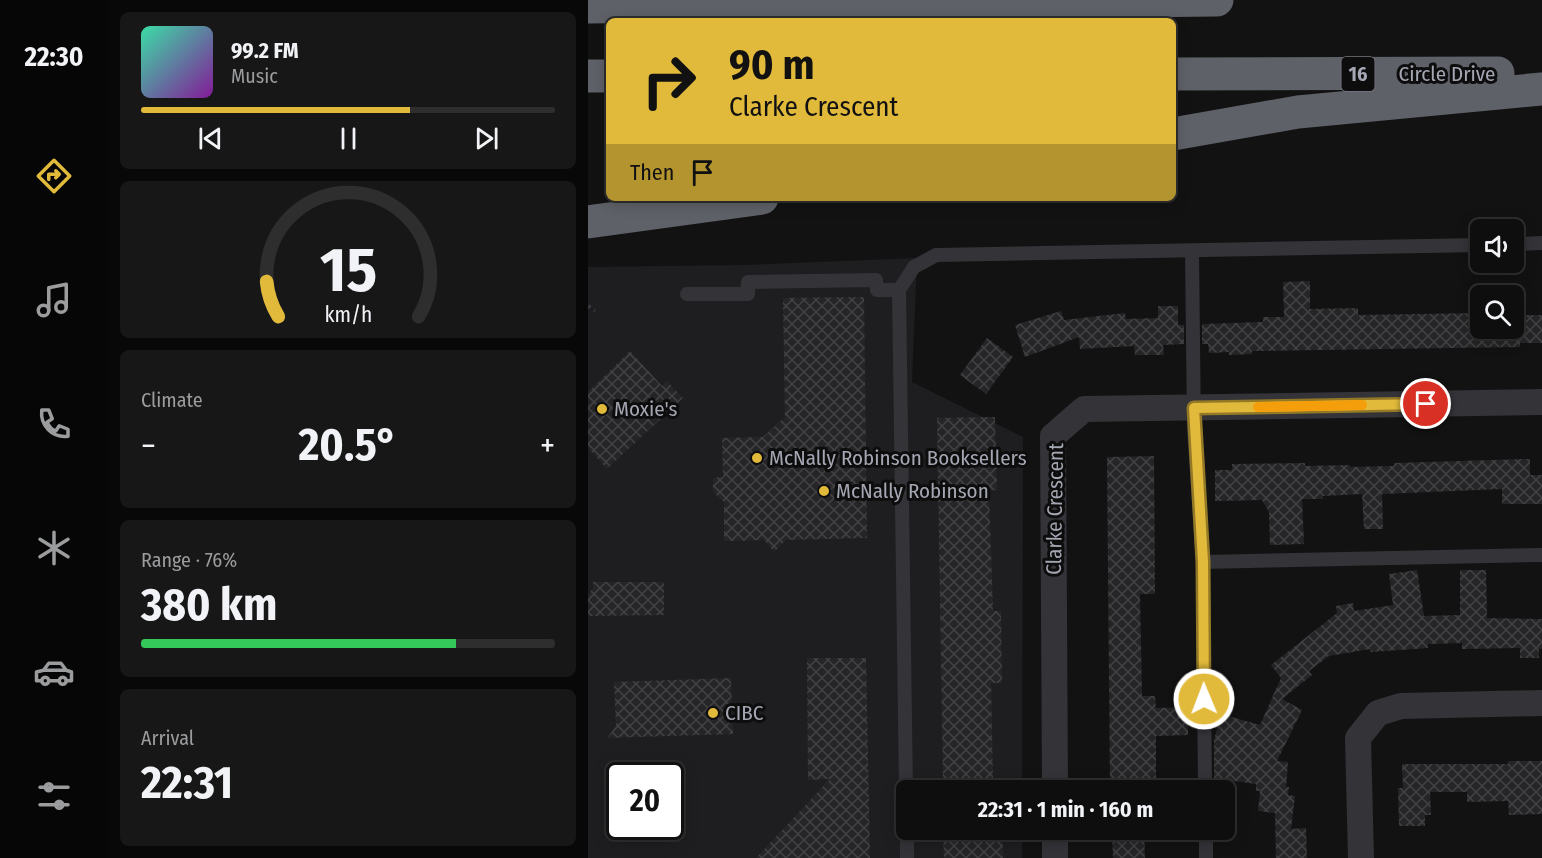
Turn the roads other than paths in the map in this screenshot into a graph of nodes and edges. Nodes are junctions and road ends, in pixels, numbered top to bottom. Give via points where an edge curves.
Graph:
1 (1217, 0) edge
2 (588, 7) edge
3 (1542, 73) edge
4 (1176, 74) edge
5 (588, 76) edge
6 (606, 76) edge
7 (1542, 89) edge
8 (1176, 133) edge
9 (741, 201) edge
10 (590, 223) edge
11 (1542, 243) edge
12 (1470, 244) edge
13 (1524, 244) edge
14 (1192, 251) junction
15 (899, 290) junction
16 (687, 294) dead end
17 (1542, 402) edge
18 (1194, 408) junction
19 (1542, 555) edge
20 (1203, 562) junction
21 (1542, 703) edge
22 (906, 780) edge
23 (1055, 780) edge
24 (1205, 780) edge
25 (907, 840) edge
26 (1055, 840) edge
27 (1206, 840) edge
28 (907, 858) edge
29 (1055, 858) edge
30 (1206, 858) edge
31 (1361, 858) edge

1 - 2 highway
3 - 4 highway, Circle Drive / 16
5 - 6 highway
7 - 8 highway via 1298,112
9 - 10 highway
11 - 13 lane
12 - 14 lane
14 - 15 lane via 936,255 914,267
14 - 18 lane
15 - 16 lane via 877,290 876,279 748,282 748,294
15 - 22 lane
17 - 18 street, Clarke Crescent
18 - 20 lane
18 - 23 street, Clarke Crescent via 1084,409 1053,436
19 - 20 lane
20 - 24 lane
21 - 31 street via 1401,706 1378,713 1359,738
25 - 28 lane
26 - 29 street
27 - 30 lane

